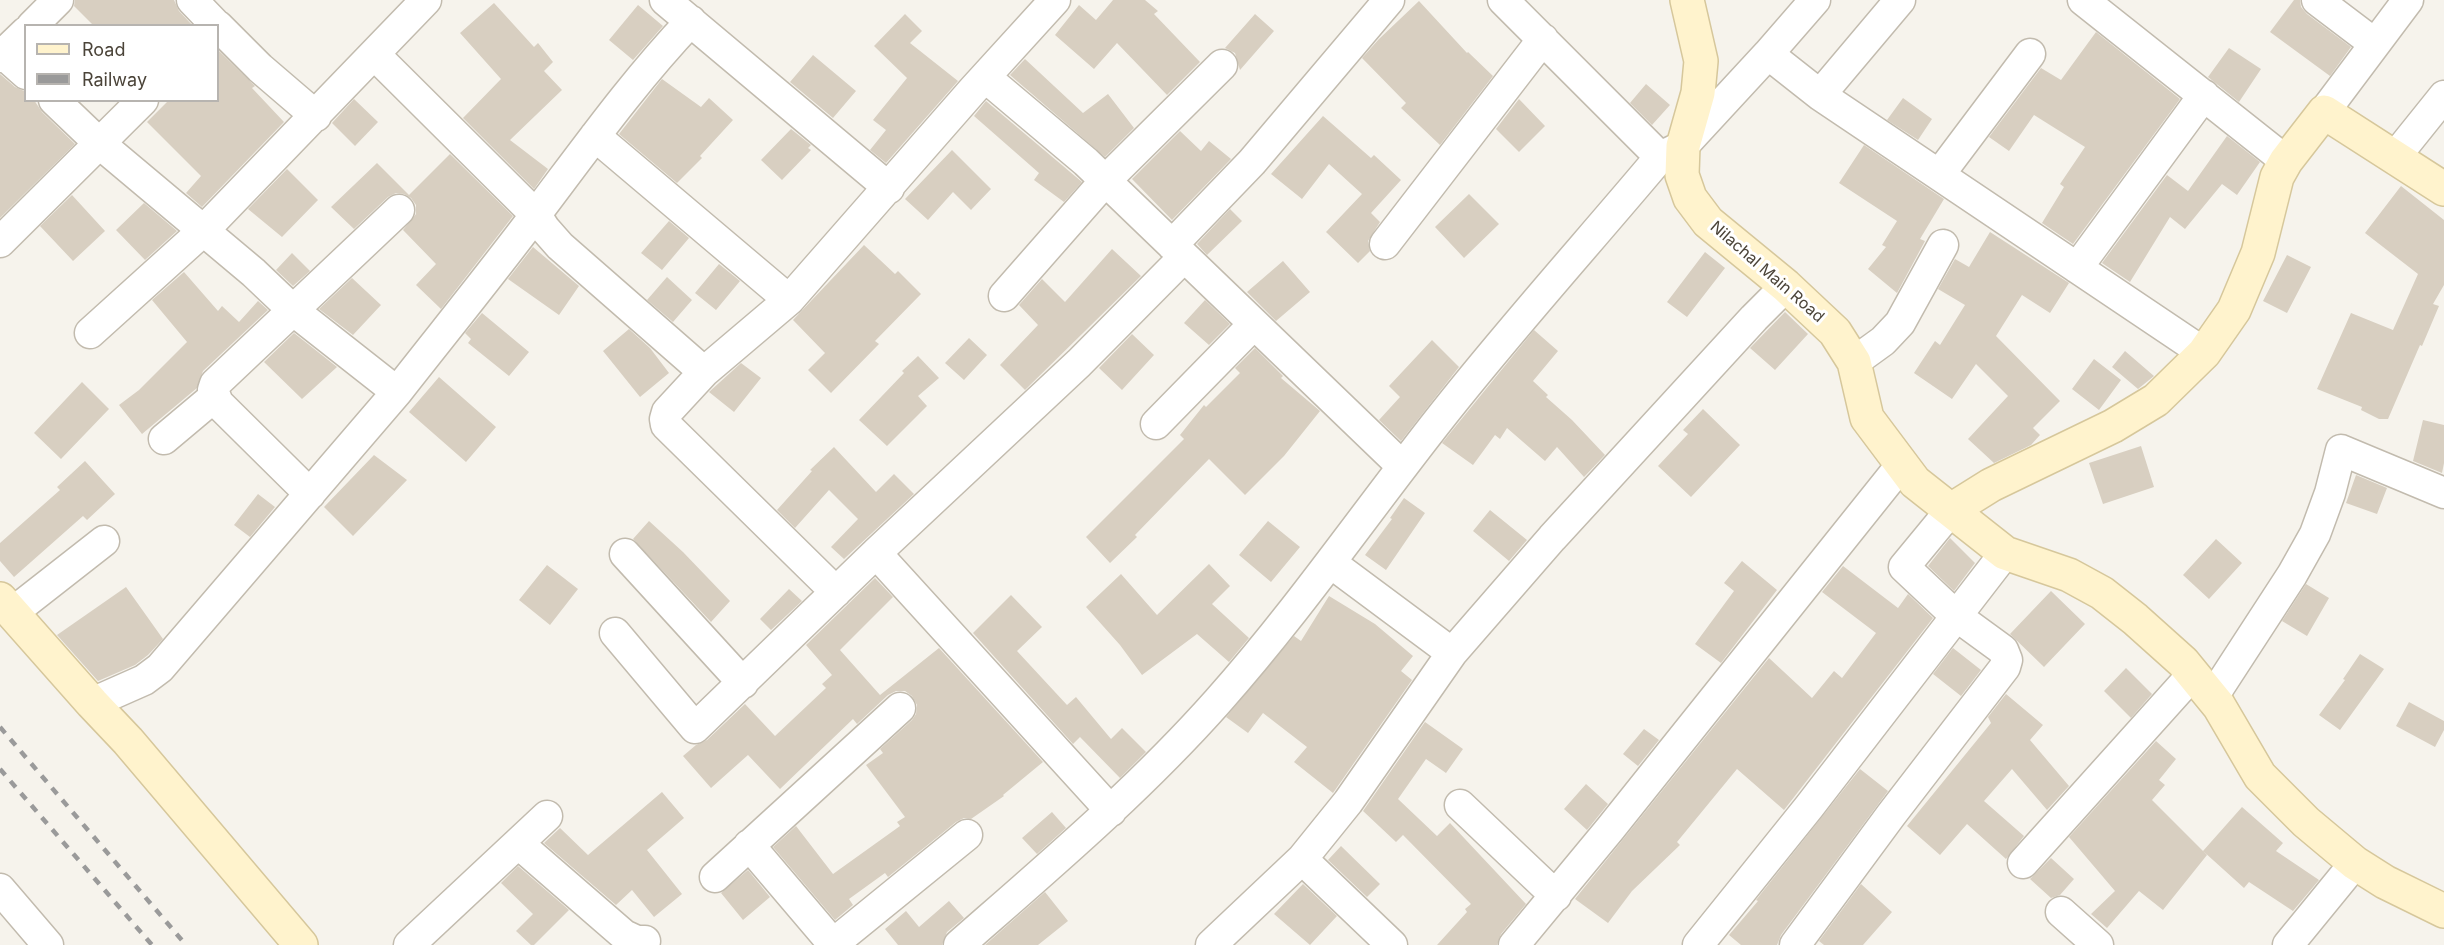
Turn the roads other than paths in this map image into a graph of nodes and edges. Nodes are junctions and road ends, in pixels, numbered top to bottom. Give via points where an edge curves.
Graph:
1 (58, 0) edge
2 (192, 0) edge
3 (426, 0) edge
4 (1055, 0) edge
5 (1389, 0) edge
6 (1503, 0) edge
7 (1687, 0) edge
8 (1815, 0) edge
9 (1900, 0) edge
10 (2083, 0) edge
11 (2317, 0) edge
12 (2408, 0) edge
13 (676, 7) edge
14 (34, 24) edge
15 (215, 24) edge
16 (219, 28) edge
17 (24, 34) edge
18 (1543, 39) junction
19 (2375, 44) junction
20 (1, 54) edge
21 (1768, 54) junction
22 (2031, 54) dead end
23 (375, 55) junction
24 (1222, 64) dead end
25 (24, 72) edge
26 (985, 77) junction
27 (1820, 95) junction
28 (2204, 95) junction
29 (2444, 96) edge
30 (56, 102) edge
31 (141, 102) edge
32 (2324, 112) junction
33 (316, 116) junction
34 (595, 136) junction
35 (99, 143) junction
36 (1671, 151) junction
37 (2394, 157) junction
38 (2286, 161) junction
39 (1939, 175) junction
40 (1105, 181) junction
41 (889, 188) junction
42 (2444, 189) edge
43 (399, 210) dead end
44 (536, 215) junction
45 (204, 230) junction
46 (0, 242) edge
47 (1386, 244) dead end
48 (1943, 245) dead end
49 (1178, 251) junction
50 (2077, 268) junction
51 (1786, 286) junction
52 (1004, 296) dead end
53 (789, 300) junction
54 (294, 311) junction
55 (1254, 324) junction
56 (90, 333) dead end
57 (2204, 353) junction
58 (1854, 362) junction
59 (704, 372) junction
60 (397, 392) junction
61 (214, 397) junction
62 (1156, 424) dead end
63 (164, 439) dead end
64 (1902, 464) junction
65 (1402, 466) junction
66 (2444, 493) edge
67 (310, 495) junction
68 (1951, 510) junction
69 (104, 541) dead end
70 (876, 553) junction
71 (2005, 553) junction
72 (625, 554) dead end
73 (1332, 563) junction
74 (836, 592) junction
75 (6, 606) edge
76 (1955, 615) junction
77 (615, 633) dead end
78 (1452, 653) junction
79 (742, 683) junction
80 (2202, 686) junction
81 (92, 703) junction
82 (900, 708) dead end
83 (1460, 805) dead end
84 (1111, 810) junction
85 (547, 816) dead end
86 (967, 835) dead end
87 (519, 844) junction
88 (749, 845) junction
89 (1302, 859) junction
90 (2024, 863) dead end
91 (2355, 863) junction
92 (715, 877) dead end
93 (0, 889) edge
94 (1556, 897) junction
95 (2444, 911) edge
96 (2061, 912) dead end
97 (645, 941) dead end
98 (1803, 942) edge
99 (48, 945) edge
100 (300, 945) edge
101 (409, 945) edge
102 (834, 945) edge
103 (959, 945) edge
104 (1211, 945) edge
105 (1392, 945) edge
106 (1514, 945) edge
107 (1698, 945) edge
108 (2098, 945) edge
109 (2288, 945) edge

1 - 14 street
2 - 15 street
3 - 23 street
4 - 26 street
5 - 49 street
6 - 18 street
7 - 36 street, Nilachal Main Road via 1701,61 1698,93
8 - 21 street
9 - 27 street
10 - 28 street
11 - 19 street
12 - 19 street
13 - 34 street via 659,55
13 - 41 street
16 - 33 street
17 - 20 street
18 - 36 street
18 - 47 street
19 - 32 street
20 - 25 street
21 - 27 street
21 - 36 street
22 - 39 street
23 - 33 street
23 - 44 street
24 - 40 street
26 - 40 street
26 - 41 street
27 - 39 street
28 - 38 street
28 - 50 street
29 - 37 street
30 - 35 street
31 - 35 street
32 - 37 street
32 - 38 street
33 - 45 street
34 - 44 street
34 - 53 street
35 - 45 street
35 - 46 street
36 - 51 street, Nilachal Main Road via 1690,198 1708,222
36 - 65 street via 1449,406
37 - 42 street
38 - 57 street via 2277,177 2258,254 2234,310
39 - 50 street
40 - 49 street
40 - 52 street
41 - 53 street
43 - 54 street
44 - 59 street via 560,246
44 - 60 street
45 - 54 street
45 - 56 street
48 - 58 street via 1900,323
49 - 55 street
49 - 70 street via 1079,363
50 - 57 street
51 - 58 street, Nilachal Main Road via 1835,332
51 - 78 street via 1552,538
53 - 59 street
54 - 60 street
54 - 61 street via 215,384
55 - 62 street
55 - 65 street
57 - 68 street via 2156,400 2113,426 1991,485
58 - 64 street, Nilachal Main Road via 1867,418
59 - 74 street via 667,412 666,425
60 - 67 street
61 - 63 street
61 - 67 street
64 - 68 street, Nilachal Main Road via 1915,482
64 - 94 street
65 - 73 street
66 - 80 street via 2341,450 2315,534 2292,575
67 - 81 street via 160,668 144,680
68 - 71 street, Nilachal Main Road
68 - 76 street via 1904,567
69 - 75 street
70 - 74 street
70 - 84 street
71 - 76 street
71 - 80 street, Nilachal Main Road via 2068,574 2102,593 2183,662
72 - 79 street
73 - 78 street
73 - 84 street via 1217,701
74 - 79 street
75 - 81 street
76 - 98 street via 2003,651 2006,667 1891,814
76 - 107 street
77 - 79 street via 695,728
78 - 89 street via 1348,802
80 - 90 street
80 - 91 street, Nilachal Main Road via 2260,776
81 - 100 street
82 - 88 street
83 - 94 street
84 - 103 street
85 - 87 street
86 - 102 street
87 - 97 street via 624,935
87 - 101 street
88 - 92 street
88 - 102 street
89 - 104 street
89 - 105 street
91 - 95 street, Nilachal Main Road
91 - 109 street
93 - 99 street
94 - 106 street
96 - 108 street

